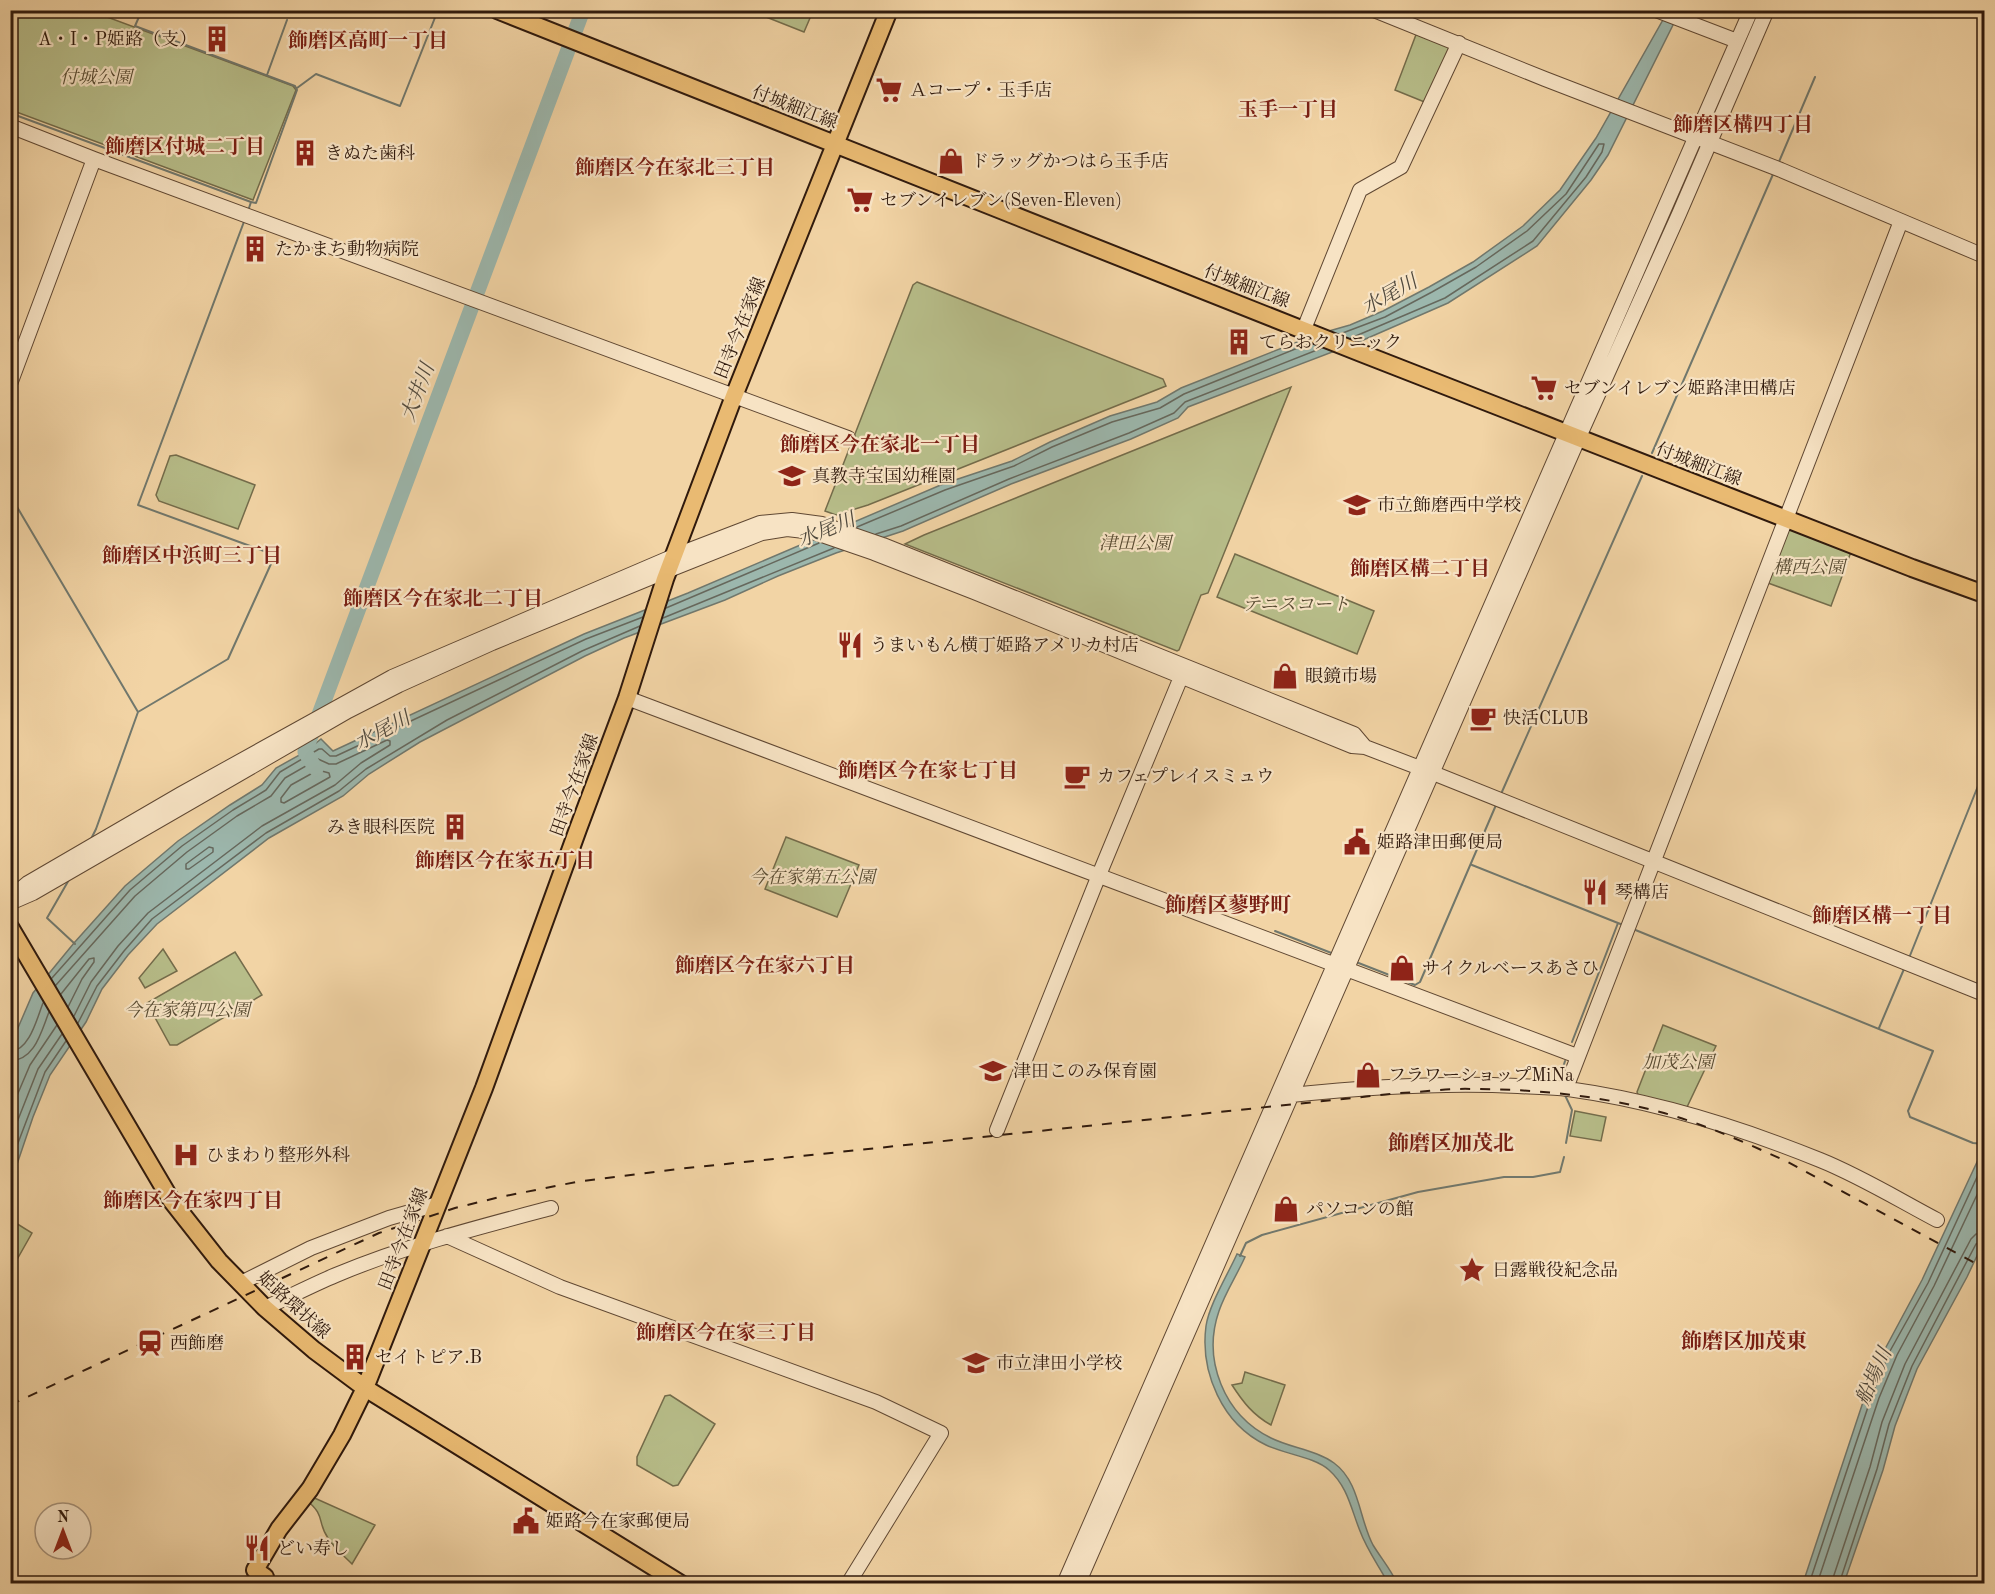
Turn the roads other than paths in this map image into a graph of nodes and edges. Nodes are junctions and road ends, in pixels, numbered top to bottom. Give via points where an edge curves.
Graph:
1 (497, 10) edge
2 (889, 10) edge
3 (1374, 10) edge
4 (1656, 10) edge
5 (1751, 10) edge
6 (1767, 10) edge
7 (1737, 41) junction
8 (1459, 43) junction
9 (10, 126) edge
10 (1695, 137) junction
11 (834, 143) junction
12 (1709, 143) junction
13 (94, 159) junction
14 (1901, 221) junction
15 (1984, 256) edge
16 (1304, 329) junction
17 (10, 384) edge
18 (734, 396) junction
19 (1573, 435) junction
20 (848, 438) dead end
21 (1785, 518) junction
22 (817, 528) junction
23 (671, 563) junction
24 (1984, 594) edge
25 (1181, 677) junction
26 (627, 698) junction
27 (1365, 747) junction
28 (1426, 771) junction
29 (1654, 861) junction
30 (1099, 875) junction
31 (10, 898) edge
32 (10, 903) edge
33 (10, 927) edge
34 (1340, 967) junction
35 (1984, 994) edge
36 (1577, 1056) junction
37 (1566, 1088) junction
38 (1292, 1095) junction
39 (997, 1130) dead end
40 (438, 1204) junction
41 (551, 1208) dead end
42 (1937, 1220) dead end
43 (447, 1236) junction
44 (422, 1245) junction
45 (242, 1284) junction
46 (265, 1308) junction
47 (365, 1388) junction
48 (261, 1584) edge
49 (681, 1584) edge
50 (848, 1584) edge
51 (1064, 1584) edge
52 (1078, 1584) edge

1 - 11 main road, 付城細江線
2 - 11 main road, 田寺今在家線
3 - 8 street
4 - 7 street
5 - 7 street
6 - 12 street
7 - 10 street
8 - 10 street
8 - 16 street via 1401,167 1360,190
9 - 13 street
10 - 12 street
10 - 19 street
11 - 16 main road, 付城細江線
11 - 18 main road, 田寺今在家線
12 - 14 street
12 - 19 street
13 - 17 street
13 - 18 street
14 - 15 street
14 - 21 street
16 - 19 main road, 付城細江線
18 - 20 street
18 - 23 main road, 田寺今在家線
19 - 21 main road, 付城細江線
19 - 28 street
21 - 24 main road, 付城細江線
21 - 29 street
22 - 23 street via 792,520 760,523
22 - 25 street
22 - 27 street via 883,545 1354,735
23 - 26 main road, 田寺今在家線
23 - 31 street via 392,677 181,794 28,883
23 - 32 street via 399,685
25 - 27 street via 1352,746
25 - 30 street
26 - 30 street
26 - 40 main road, 田寺今在家線
27 - 28 street
28 - 29 street
28 - 34 street
29 - 35 street
29 - 36 street
30 - 34 street
30 - 39 street
33 - 45 main road, 姫路環状線 via 171,1200
34 - 36 street
34 - 38 street
34 - 51 street
36 - 37 street
37 - 38 street via 1382,1086
37 - 42 street via 1728,1125 1822,1161
38 - 52 street
40 - 44 main road, 田寺今在家線
40 - 45 street via 311,1248
41 - 43 street
43 - 44 street
43 - 50 street via 560,1287 876,1402 941,1433
44 - 46 street via 337,1274
44 - 47 main road, 田寺今在家線
45 - 46 main road, 姫路環状線
46 - 47 main road, 姫路環状線
47 - 48 main road, 田寺今在家線 via 310,1489 255,1570 265,1577
47 - 49 main road, 姫路環状線

